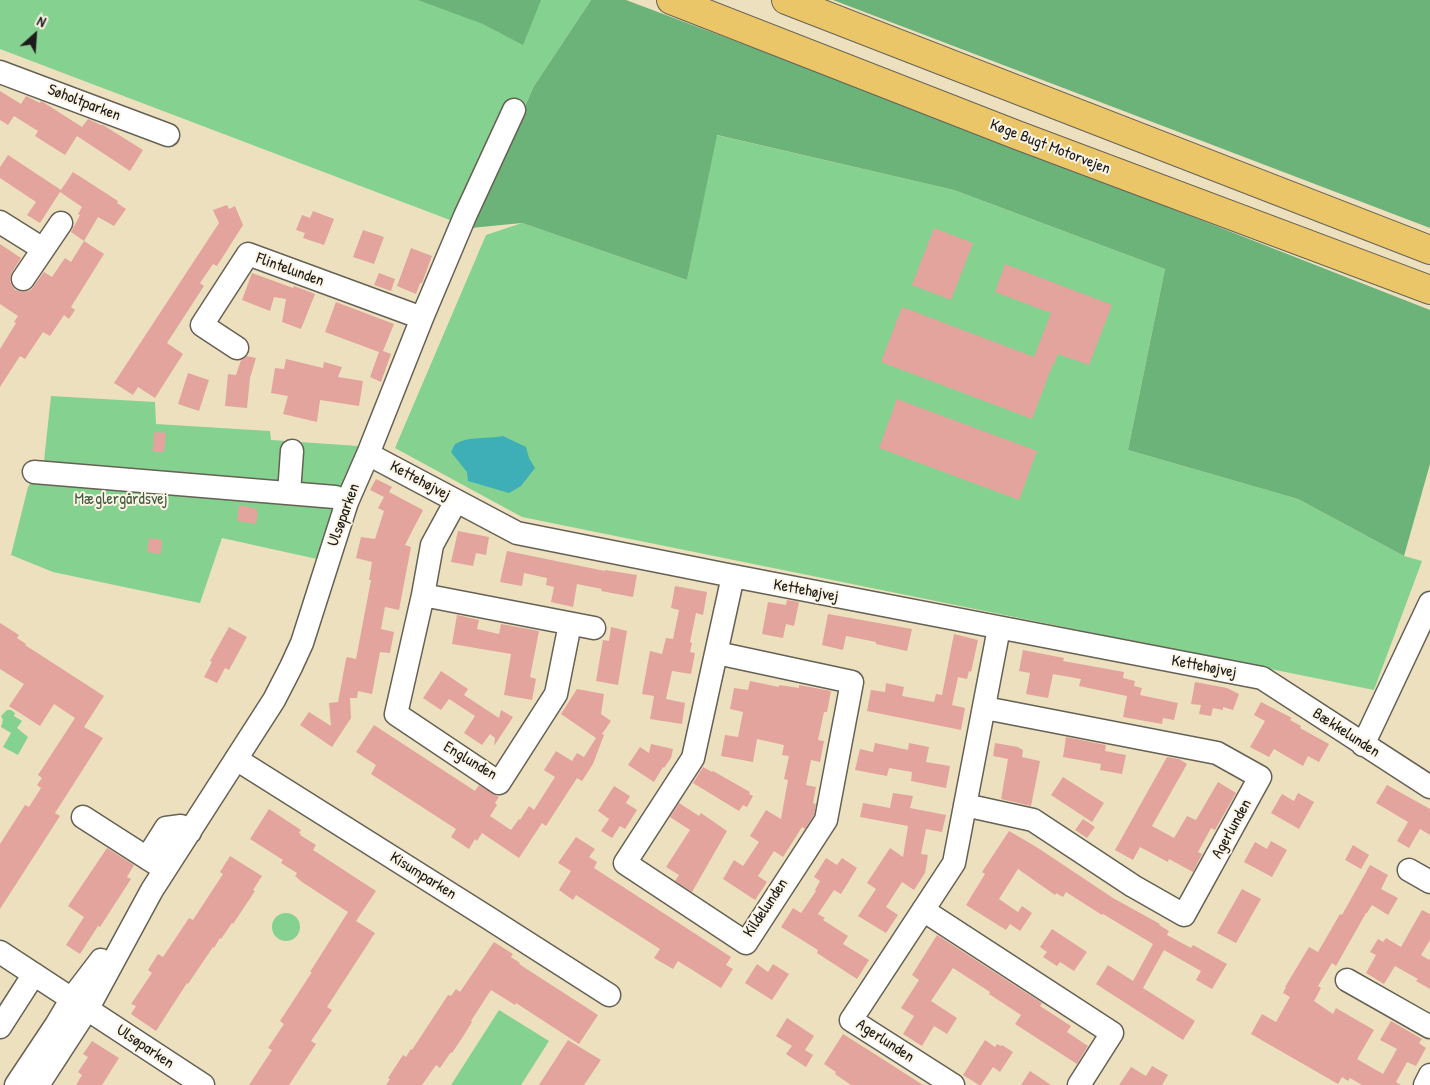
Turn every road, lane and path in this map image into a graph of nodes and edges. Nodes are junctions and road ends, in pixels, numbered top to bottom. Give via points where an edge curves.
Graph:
1 (672, 0) edge
2 (786, 0) edge
3 (0, 72) edge
4 (514, 110) dead end
5 (168, 135) dead end
6 (0, 222) edge
7 (61, 223) dead end
8 (43, 250) junction
9 (1430, 250) edge
10 (23, 279) dead end
11 (1430, 290) edge
12 (422, 318) junction
13 (237, 348) dead end
14 (292, 451) dead end
15 (368, 454) junction
16 (34, 472) dead end
17 (289, 493) junction
18 (456, 501) junction
19 (347, 502) junction
20 (733, 576) junction
21 (423, 595) junction
22 (1430, 603) edge
23 (570, 624) junction
24 (594, 628) dead end
25 (1000, 628) junction
26 (717, 654) junction
27 (1262, 678) joint
28 (984, 708) junction
29 (1363, 744) junction
30 (226, 765) junction
31 (1430, 787) edge
32 (965, 806) junction
33 (83, 817) dead end
34 (156, 863) junction
35 (1408, 870) dead end
36 (1430, 882) edge
37 (923, 910) junction
38 (0, 952) edge
39 (34, 974) junction
40 (1347, 980) dead end
41 (609, 995) dead end
42 (80, 1003) junction
43 (0, 1027) edge
44 (1430, 1028) edge
45 (1430, 1076) edge
46 (16, 1085) edge
47 (38, 1085) edge
48 (203, 1085) edge
49 (953, 1085) edge
50 (1079, 1085) edge
51 (1425, 1085) edge

1 - 11 highway, Køge Bugt Motorvejen
2 - 9 highway
3 - 5 street, Søholtparken
4 - 12 street, Ulsøparken
6 - 8 street
7 - 8 street
8 - 10 street
12 - 13 street, Flintelunden via 248,254 202,325
12 - 15 street, Ulsøparken
14 - 17 street
15 - 18 street, Kettehøjvej
15 - 19 street, Ulsøparken
16 - 17 street
17 - 19 street via 335,497
18 - 20 street, Kettehøjvej via 518,533
18 - 21 street, Englunden via 432,545
19 - 30 street, Ulsøparken via 302,643 291,667 274,700
20 - 25 street, Kettehøjvej
20 - 26 street, Kildelunden
21 - 23 street
21 - 23 street, Englunden via 396,714 499,783 556,694
22 - 29 street
23 - 24 street
25 - 27 street, Kettehøjvej
25 - 28 street, Agerlunden
26 - 26 street, Kildelunden via 693,758 625,863 746,943 826,820 852,682
27 - 29 street, Bækkelunden
28 - 32 street, Agerlunden
28 - 32 street, Agerlunden via 1216,752 1260,777 1184,915 1133,886 1033,820
29 - 31 street, Bækkelunden
30 - 34 street, Ulsøparken via 190,832
30 - 41 street, Kisumparken via 487,916
32 - 37 street, Agerlunden via 954,863
33 - 34 street
34 - 42 street, Ulsøparken via 144,904
35 - 36 street
37 - 49 street, Agerlunden via 852,1020
37 - 50 street via 1112,1033
38 - 39 street, Ulsøparken
39 - 42 street, Ulsøparken
39 - 43 street
40 - 44 street
42 - 46 street, Ulsøparken via 56,1025
42 - 47 street, Ulsøparken
42 - 48 street, Ulsøparken
45 - 51 street

